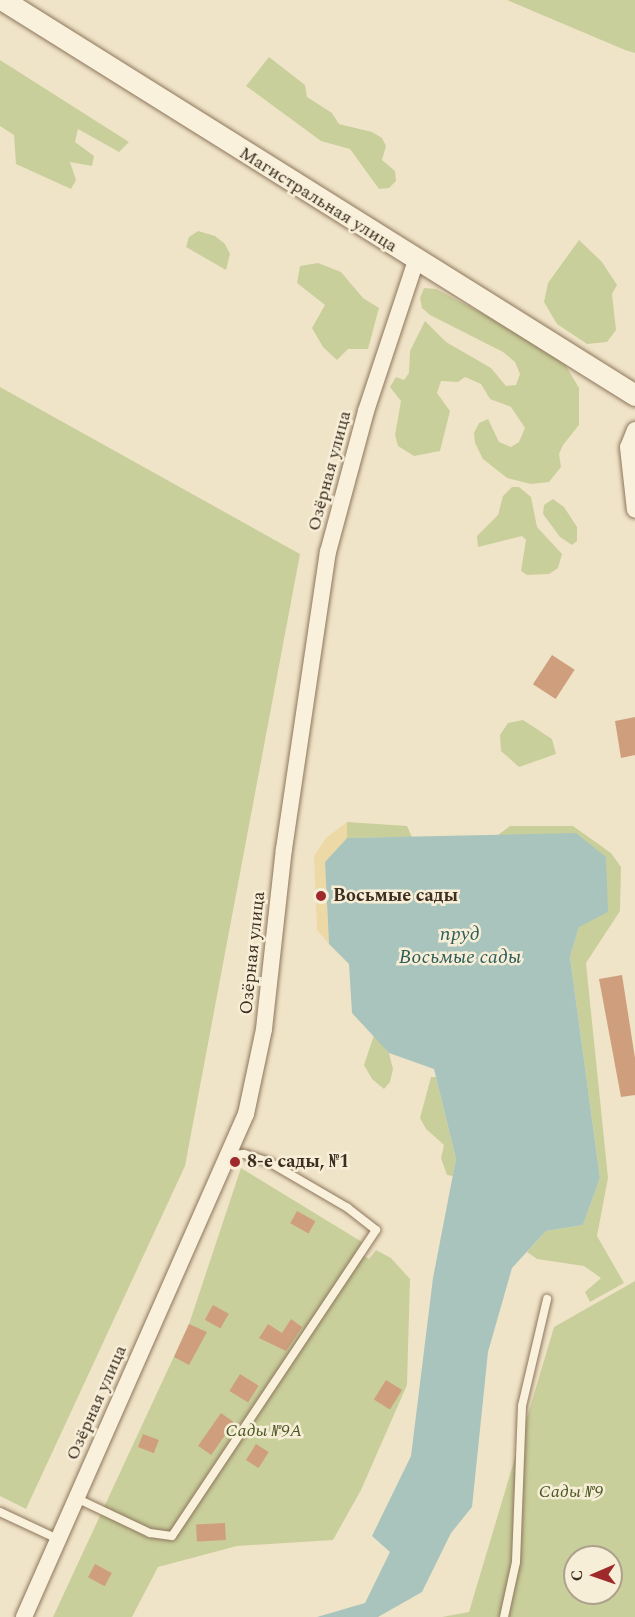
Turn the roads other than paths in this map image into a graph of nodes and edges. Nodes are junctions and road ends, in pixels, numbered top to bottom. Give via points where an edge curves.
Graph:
1 (3, 0) edge
2 (416, 261) junction
3 (635, 395) edge
4 (635, 430) edge
5 (635, 510) edge
6 (228, 1155) junction
7 (547, 1299) dead end
8 (76, 1498) junction
9 (0, 1512) edge
10 (58, 1539) junction
11 (24, 1617) edge
12 (504, 1617) edge

1 - 2 street, Магистральная улица
2 - 3 street, Магистральная улица
2 - 6 street, Озёрная улица via 366,411 328,552 284,849 264,1029 246,1114
4 - 5 street via 628,447
6 - 8 street, Озёрная улица
6 - 8 lane via 269,1162 348,1208 376,1230 172,1536 150,1533
7 - 12 lane via 522,1406 516,1562
8 - 10 street, Озёрная улица
9 - 10 lane
10 - 11 street, Озёрная улица

